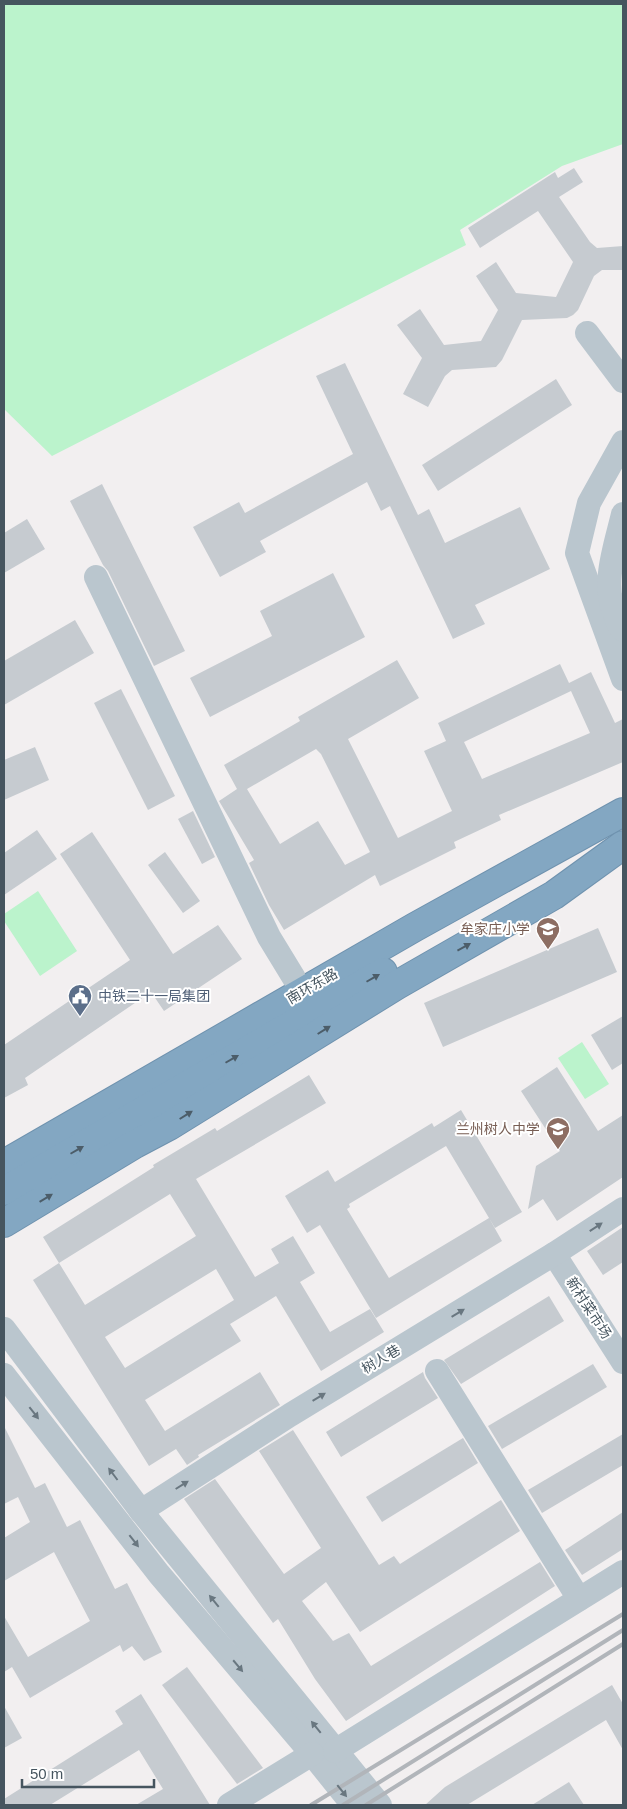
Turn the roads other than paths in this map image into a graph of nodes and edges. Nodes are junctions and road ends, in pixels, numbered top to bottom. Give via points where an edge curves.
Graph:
1 (587, 333) dead end
2 (623, 381) edge
3 (623, 442) edge
4 (623, 514) edge
5 (96, 577) dead end
6 (614, 623) edge
7 (623, 679) edge
8 (623, 811) edge
9 (623, 845) edge
10 (415, 940) junction
11 (294, 978) junction
12 (4, 1145) edge
13 (4, 1164) edge
14 (4, 1191) edge
15 (623, 1209) edge
16 (4, 1223) edge
17 (554, 1254) junction
18 (4, 1329) edge
19 (623, 1362) edge
20 (437, 1372) dead end
21 (4, 1375) edge
22 (140, 1511) junction
23 (623, 1572) edge
24 (580, 1600) junction
25 (324, 1753) junction
26 (229, 1805) edge
27 (353, 1805) edge
28 (380, 1805) edge

1 - 2 street
3 - 6 street via 589,503 577,553
4 - 6 street via 608,589
5 - 11 street via 269,937
6 - 7 street
8 - 10 highway, 南环东路
8 - 11 highway, 南环东路 via 565,828 422,904
9 - 10 highway, 南环东路 via 528,893
16 -> 9 highway via 170,1126 397,985 554,896
10 - 13 highway, 南环东路
14 -> 10 highway, 南环东路
11 - 12 highway, 南环东路
17 -> 15 street, 树人巷
17 - 19 street, 新村菜市场
22 -> 17 street, 树人巷
22 -> 18 street
20 - 24 street
21 -> 25 street via 160,1574
25 -> 22 street
23 - 24 street
24 - 25 street
25 - 26 street
25 -> 27 street
25 - 28 street

